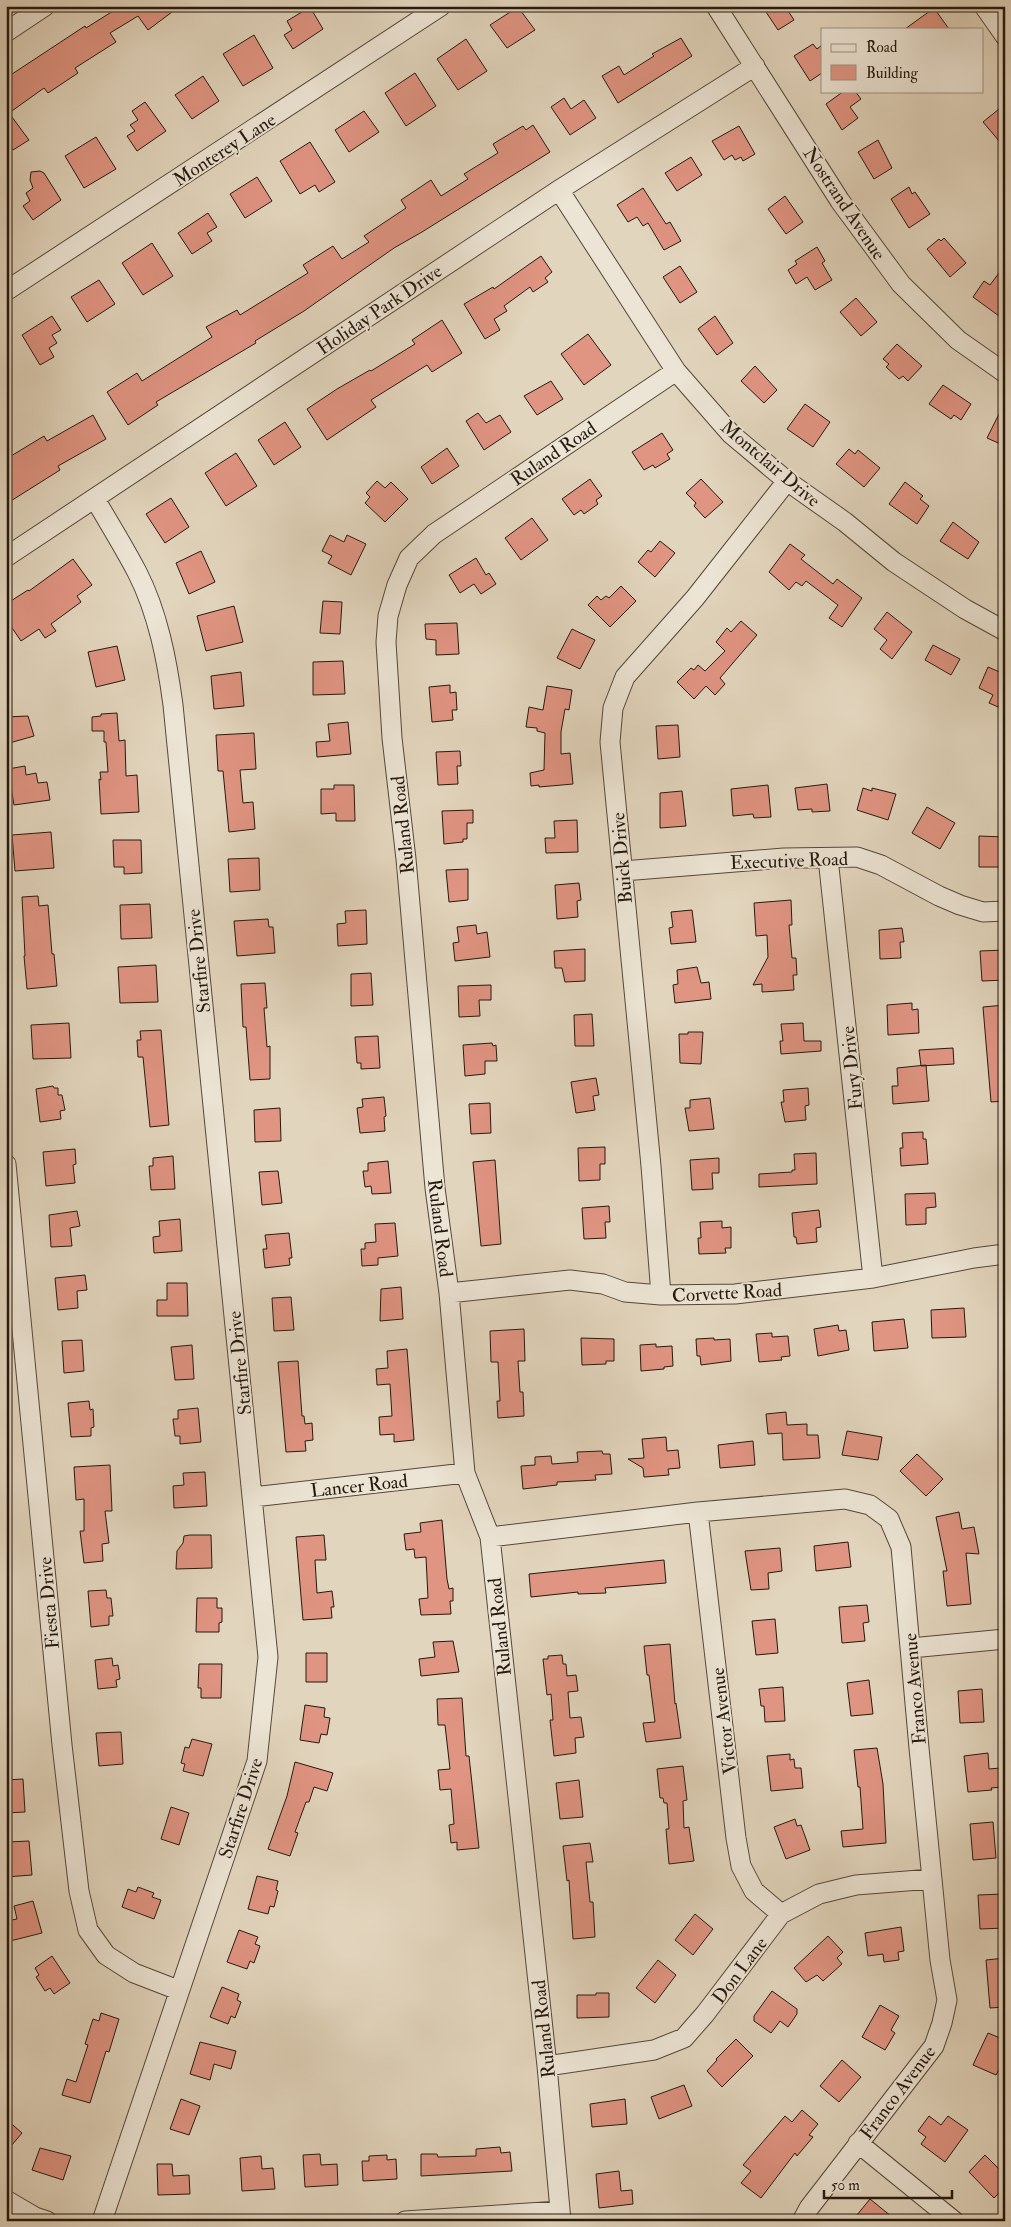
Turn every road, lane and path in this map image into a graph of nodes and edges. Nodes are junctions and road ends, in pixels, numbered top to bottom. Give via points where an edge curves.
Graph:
1 (45, 6) edge
2 (441, 6) edge
3 (716, 6) edge
4 (984, 6) edge
5 (6, 32) edge
6 (1005, 36) edge
7 (754, 66) junction
8 (559, 190) junction
9 (6, 291) edge
10 (676, 371) junction
11 (1005, 373) edge
12 (787, 481) junction
13 (95, 499) junction
14 (6, 557) edge
15 (1005, 631) edge
16 (828, 858) junction
17 (623, 871) junction
18 (1005, 910) edge
19 (6, 1164) edge
20 (1005, 1254) edge
21 (873, 1278) junction
22 (449, 1293) junction
23 (661, 1295) junction
24 (465, 1474) junction
25 (252, 1497) junction
26 (698, 1512) junction
27 (490, 1537) junction
28 (1005, 1639) edge
29 (911, 1648) junction
30 (932, 1880) junction
31 (781, 1914) junction
32 (178, 1990) junction
33 (547, 2066) junction
34 (858, 2143) junction
35 (6, 2200) edge
36 (561, 2216) edge
37 (47, 2221) edge
38 (102, 2221) edge
39 (405, 2221) edge
40 (802, 2221) edge
41 (954, 2221) edge

1 - 5 street
2 - 9 street, Monterey Lane
3 - 7 street, Nostrand Avenue
4 - 6 street
7 - 8 street, Holiday Park Drive
7 - 11 street, Nostrand Avenue via 840,201 901,284 958,340
8 - 10 street, Montclair Drive
8 - 13 street, Holiday Park Drive
10 - 12 street, Montclair Drive via 732,434
10 - 22 street, Ruland Road via 434,534 409,558 388,616 386,642 392,738 435,1188
12 - 15 street, Montclair Drive via 894,562 965,610
12 - 17 street, Buick Drive via 695,598 624,677 613,708 610,742
13 - 14 street, Holiday Park Drive
13 - 25 street, Starfire Drive via 138,573 167,663
16 - 17 street, Executive Road via 784,858
16 - 18 street, Executive Road via 856,858 881,865 960,905 983,912
16 - 21 street, Fury Drive
17 - 23 street, Buick Drive
19 - 32 street, Fiesta Drive via 78,1891 88,1930 106,1955 134,1973
20 - 21 street, Corvette Road
21 - 23 street, Corvette Road via 735,1294
22 - 23 street, Corvette Road via 570,1280 603,1284 624,1292
22 - 24 street, Ruland Road
24 - 25 street, Lancer Road
24 - 27 street, Ruland Road
25 - 32 street, Starfire Drive via 268,1657 257,1761
26 - 27 street, Franco Avenue
26 - 29 street, Franco Avenue via 845,1499 870,1505 889,1519 901,1547
26 - 31 street, Victor Avenue via 741,1866 754,1891
27 - 33 street, Ruland Road
28 - 29 street
29 - 30 street, Franco Avenue
30 - 31 street, Don Lane via 856,1885 819,1894
30 - 34 street, Franco Avenue via 947,2000 942,2023 934,2046
31 - 33 street, Don Lane via 684,2038 654,2050
32 - 38 street, Starfire Drive
33 - 36 street, Ruland Road
34 - 40 street, Franco Avenue
34 - 41 street
35 - 37 street
36 - 39 street

